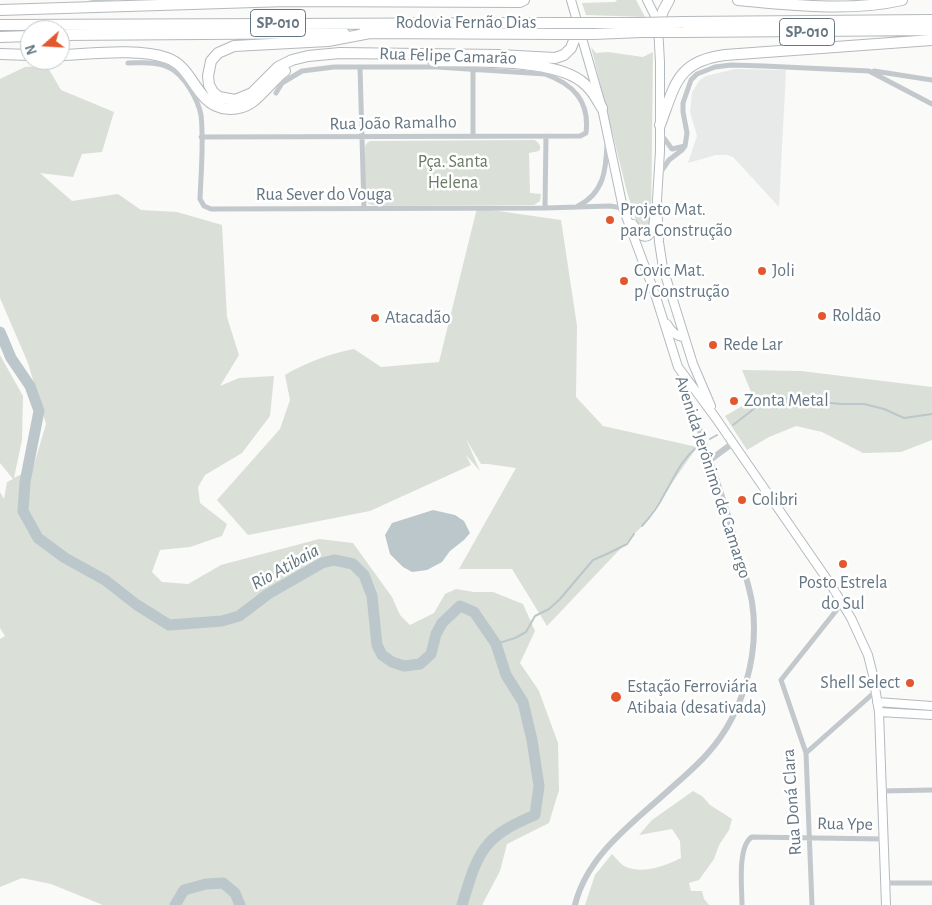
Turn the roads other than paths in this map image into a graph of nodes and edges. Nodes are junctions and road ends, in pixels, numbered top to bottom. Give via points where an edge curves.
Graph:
1 (112, 0) edge
2 (524, 0) edge
3 (571, 0) edge
4 (647, 0) edge
5 (669, 0) edge
6 (738, 0) edge
7 (902, 0) edge
8 (428, 1) edge
9 (49, 8) junction
10 (0, 10) edge
11 (932, 15) edge
12 (932, 20) edge
13 (834, 22) junction
14 (0, 25) edge
15 (580, 27) junction
16 (682, 27) junction
17 (557, 28) junction
18 (640, 28) junction
19 (658, 28) junction
20 (932, 30) edge
21 (370, 33) junction
22 (70, 35) edge
23 (20, 36) edge
24 (0, 37) edge
25 (932, 40) edge
26 (0, 54) edge
27 (70, 54) edge
28 (20, 55) edge
29 (128, 63) dead end
30 (360, 67) junction
31 (473, 69) junction
32 (869, 71) junction
33 (932, 80) edge
34 (276, 93) dead end
35 (932, 104) edge
36 (602, 108) junction
37 (660, 129) junction
38 (584, 135) joint
39 (608, 135) junction
40 (473, 136) junction
41 (546, 136) junction
42 (201, 137) junction
43 (362, 137) junction
44 (685, 146) junction
45 (658, 176) junction
46 (657, 200) junction
47 (545, 208) junction
48 (575, 208) junction
49 (364, 209) junction
50 (624, 210) junction
51 (655, 294) junction
52 (684, 337) junction
53 (678, 367) junction
54 (715, 417) junction
55 (733, 443) junction
56 (710, 460) junction
57 (843, 602) junction
58 (876, 691) junction
59 (877, 702) junction
60 (932, 706) edge
61 (879, 712) junction
62 (932, 715) edge
63 (806, 753) junction
64 (932, 790) edge
65 (882, 791) junction
66 (808, 837) junction
67 (883, 838) junction
68 (885, 883) junction
69 (932, 883) edge
70 (575, 905) edge
71 (742, 905) edge
72 (812, 905) edge
73 (886, 905) edge

1 - 9 street
2 - 8 highway
3 - 15 main road, Avenida Jerônimo de Camargo
4 - 19 main road
5 - 19 highway
6 - 7 highway via 850,7
8 - 9 highway via 286,1
9 - 10 highway
11 - 13 highway
12 - 13 highway, Rodovia Fernão Dias / SP-010
13 - 16 highway, Rodovia Fernão Dias / SP-010
14 - 17 highway, Rodovia Fernão Dias / SP-010
15 - 21 highway via 571,48 555,58 499,54 340,53 292,60 278,68 252,93 235,100 219,97 209,85 211,61 218,53 234,46 328,41
15 - 36 main road, Avenida Jerônimo de Camargo
16 - 18 highway, Rodovia Fernão Dias / SP-010, bridge
16 - 20 highway, Rodovia Fernão Dias / SP-010
17 - 18 highway, Rodovia Fernão Dias / SP-010, bridge via 591,23
17 - 18 highway, Rodovia Fernão Dias / SP-010, bridge via 594,34
17 - 21 highway, Rodovia Fernão Dias / SP-010
19 - 37 main road
21 - 22 highway, Rodovia Fernão Dias / SP-010
23 - 24 highway
25 - 37 highway via 725,55 700,60 683,72
26 - 28 highway
27 - 36 highway via 134,53 168,58 181,66 206,99 231,110 253,102 281,74 296,66 360,59 499,62 557,70 580,80 592,91
29 - 42 street via 162,65 172,68 183,79 198,105
30 - 31 street, Rua Felipe Camarão
30 - 34 street, Rua Felipe Camarão via 302,71 282,83
30 - 43 street
31 - 38 street, Rua Felipe Camarão via 546,74 561,80 573,89 585,109 587,123
31 - 40 street
32 - 33 street
32 - 35 street
32 - 44 street via 731,65 705,70 691,80 684,96
36 - 39 main road, Avenida Jerônimo de Camargo
37 - 44 street via 672,149
37 - 45 main road
38 - 41 street, Rua João Ramalho
39 - 48 street via 605,164 597,192
39 - 50 main road, Avenida Jerônimo de Camargo
40 - 41 street, Rua João Ramalho
40 - 43 street, Rua João Ramalho
41 - 47 street
42 - 43 street, Rua João Ramalho
42 - 49 street, Rua Sever do Vouga via 200,199 204,206 211,209
43 - 49 street
44 - 45 street via 669,160
45 - 46 main road
46 - 50 main road via 650,236 636,232
46 - 52 main road via 663,268
47 - 48 street, Rua Sever do Vouga
47 - 49 street, Rua Sever do Vouga
48 - 50 street, Rua Sever do Vouga via 610,206
50 - 51 main road, Avenida Jerônimo de Camargo
51 - 52 main road via 668,326 679,337
51 - 53 main road, Avenida Jerônimo de Camargo
52 - 54 main road
53 - 54 main road
53 - 56 street, Avenida Jerônimo de Camargo
54 - 55 main road
55 - 56 street
55 - 57 main road
56 - 70 street, Avenida Jerônimo de Camargo via 752,604 754,636 745,686 726,728 708,752 610,844 583,881
57 - 58 main road via 868,655
57 - 63 street, Rua Doná Clara via 781,680
58 - 59 main road
58 - 63 street
59 - 60 main road
59 - 61 main road
61 - 62 main road
61 - 65 main road
63 - 66 street, Rua Doná Clara
64 - 65 street
65 - 67 main road
66 - 67 street, Rua Ype
66 - 71 street, Rua Ype via 758,836 748,839 742,861
66 - 72 street, Rua Doná Clara
67 - 68 main road
68 - 69 street
68 - 73 main road

